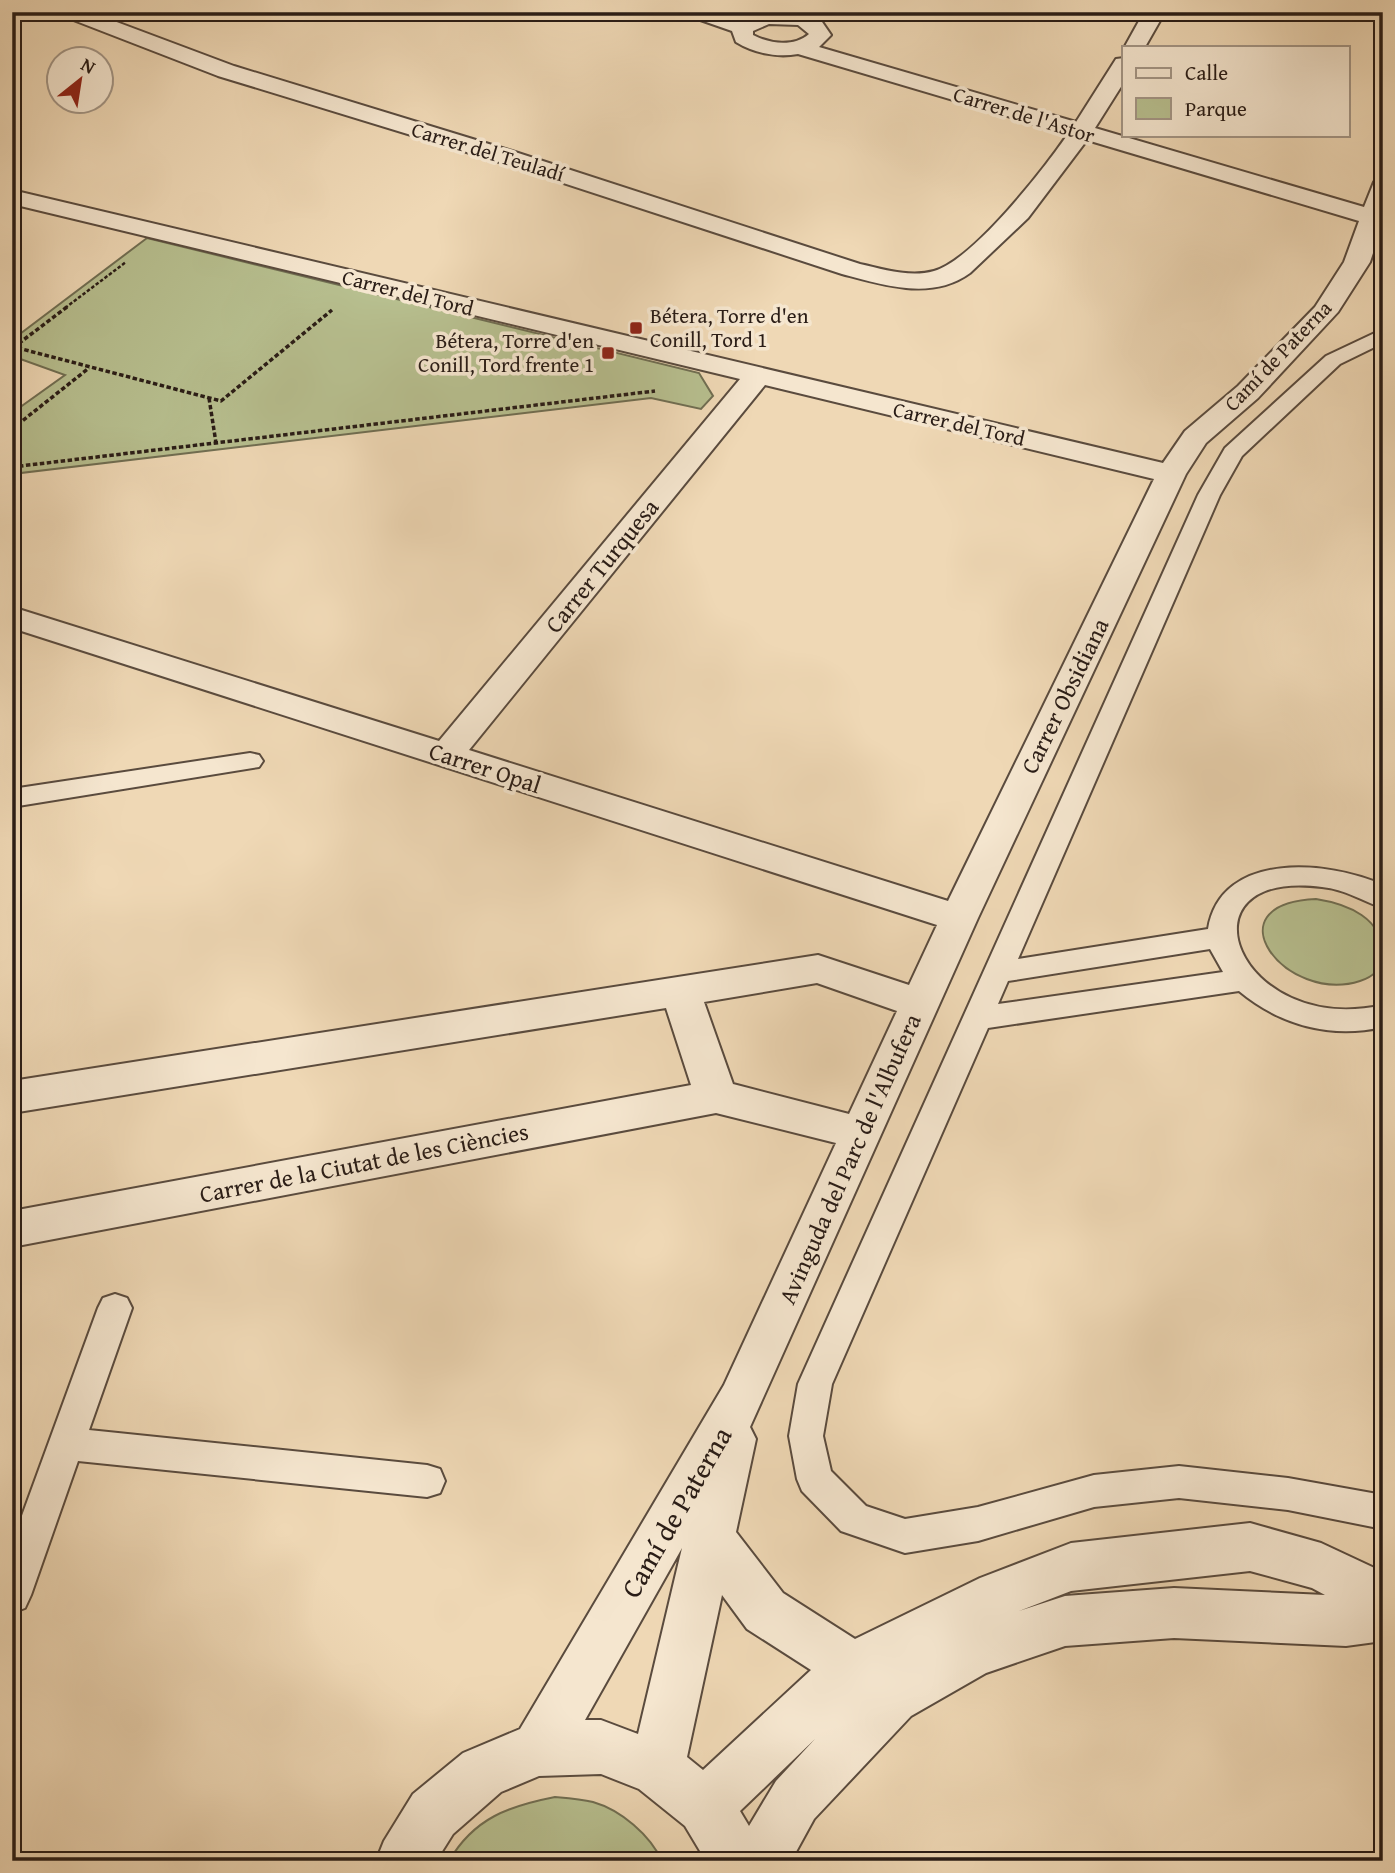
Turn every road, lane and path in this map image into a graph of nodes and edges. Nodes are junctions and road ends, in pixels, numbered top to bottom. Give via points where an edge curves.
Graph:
1 (70, 12) edge
2 (696, 12) edge
3 (1155, 12) edge
4 (742, 28) junction
5 (1135, 46) edge
6 (797, 47) junction
7 (1122, 67) edge
8 (1080, 131) junction
9 (1383, 187) edge
10 (12, 197) edge
11 (1372, 218) junction
12 (126, 261) dead end
13 (338, 304) dead end
14 (1379, 337) dead end
15 (90, 367) junction
16 (757, 377) junction
17 (655, 391) dead end
18 (209, 398) junction
19 (12, 429) edge
20 (216, 443) junction
21 (12, 467) edge
22 (1171, 474) junction
23 (12, 617) edge
24 (446, 755) junction
25 (250, 761) dead end
26 (12, 798) edge
27 (1383, 898) edge
28 (958, 918) junction
29 (1221, 937) junction
30 (998, 972) junction
31 (1243, 980) junction
32 (681, 992) junction
33 (920, 1004) junction
34 (1383, 1016) edge
35 (978, 1018) junction
36 (12, 1097) edge
37 (716, 1097) junction
38 (861, 1134) junction
39 (12, 1229) edge
40 (115, 1308) dead end
41 (741, 1399) junction
42 (66, 1444) junction
43 (427, 1481) dead end
44 (1383, 1513) edge
45 (710, 1538) junction
46 (12, 1595) edge
47 (1383, 1598) edge
48 (1383, 1616) edge
49 (853, 1667) junction
50 (539, 1749) junction
51 (657, 1768) junction
52 (705, 1806) junction
53 (404, 1861) edge
54 (738, 1861) edge
55 (760, 1861) edge

1 - 8 street, Carrer del Teuladí via 226,71 851,269 908,282 951,274 980,251 1032,199
2 - 4 street
3 - 5 street
4 - 6 street, Carrer de l'Astor via 743,38 750,42 772,48
4 - 6 street via 769,18 794,18 814,25 820,35
6 - 8 street, Carrer de l'Astor
7 - 8 street
8 - 11 street, Carrer de l'Astor
9 - 11 street, Camí de Paterna
10 - 16 street, Carrer del Tord
11 - 22 street, Camí de Paterna via 1357,262 1325,312 1248,392 1195,437
12 - 15 path via 14,347
13 - 18 path via 221,401
14 - 30 lane via 1333,360 1233,453 1209,495
15 - 18 path
15 - 19 path
16 - 22 street, Carrer del Tord
16 - 24 street, Carrer Turquesa
17 - 20 path
18 - 20 path
20 - 21 path
22 - 28 street, Carrer Obsidiana
23 - 24 street, Carrer Opal
24 - 28 street, Carrer Opal
25 - 26 lane
27 - 29 lane via 1345,881 1283,876 1236,897 1224,915
28 - 33 street, Avinguda del Parc de l'Albufera
29 - 30 lane
29 - 31 lane
30 - 35 lane
31 - 34 lane via 1302,1015 1337,1021
31 - 35 lane
32 - 33 street via 818,969
32 - 36 street
32 - 37 street
33 - 38 street, Avinguda del Parc de l'Albufera
35 - 44 lane via 816,1384 806,1436 815,1479 854,1519 905,1536 978,1524 1094,1491 1179,1482 1288,1494
37 - 38 street, Carrer de la Ciutat de les Ciències
37 - 39 street, Carrer de la Ciutat de les Ciències
38 - 41 street, Avinguda del Parc de l'Albufera
40 - 42 lane
41 - 45 street, Camí de Paterna
41 - 50 street, Camí de Paterna
42 - 43 lane
42 - 46 lane
45 - 49 street, Camí de Paterna via 765,1611
45 - 51 street, Camí de Paterna
47 - 49 street via 1321,1567 1251,1547 1071,1567 998,1595
48 - 55 street via 1346,1621 1174,1613 1065,1621 974,1652 892,1697 795,1800
49 - 52 street
50 - 51 street via 601,1747
50 - 53 street via 482,1772 433,1814
51 - 52 street
52 - 54 street

